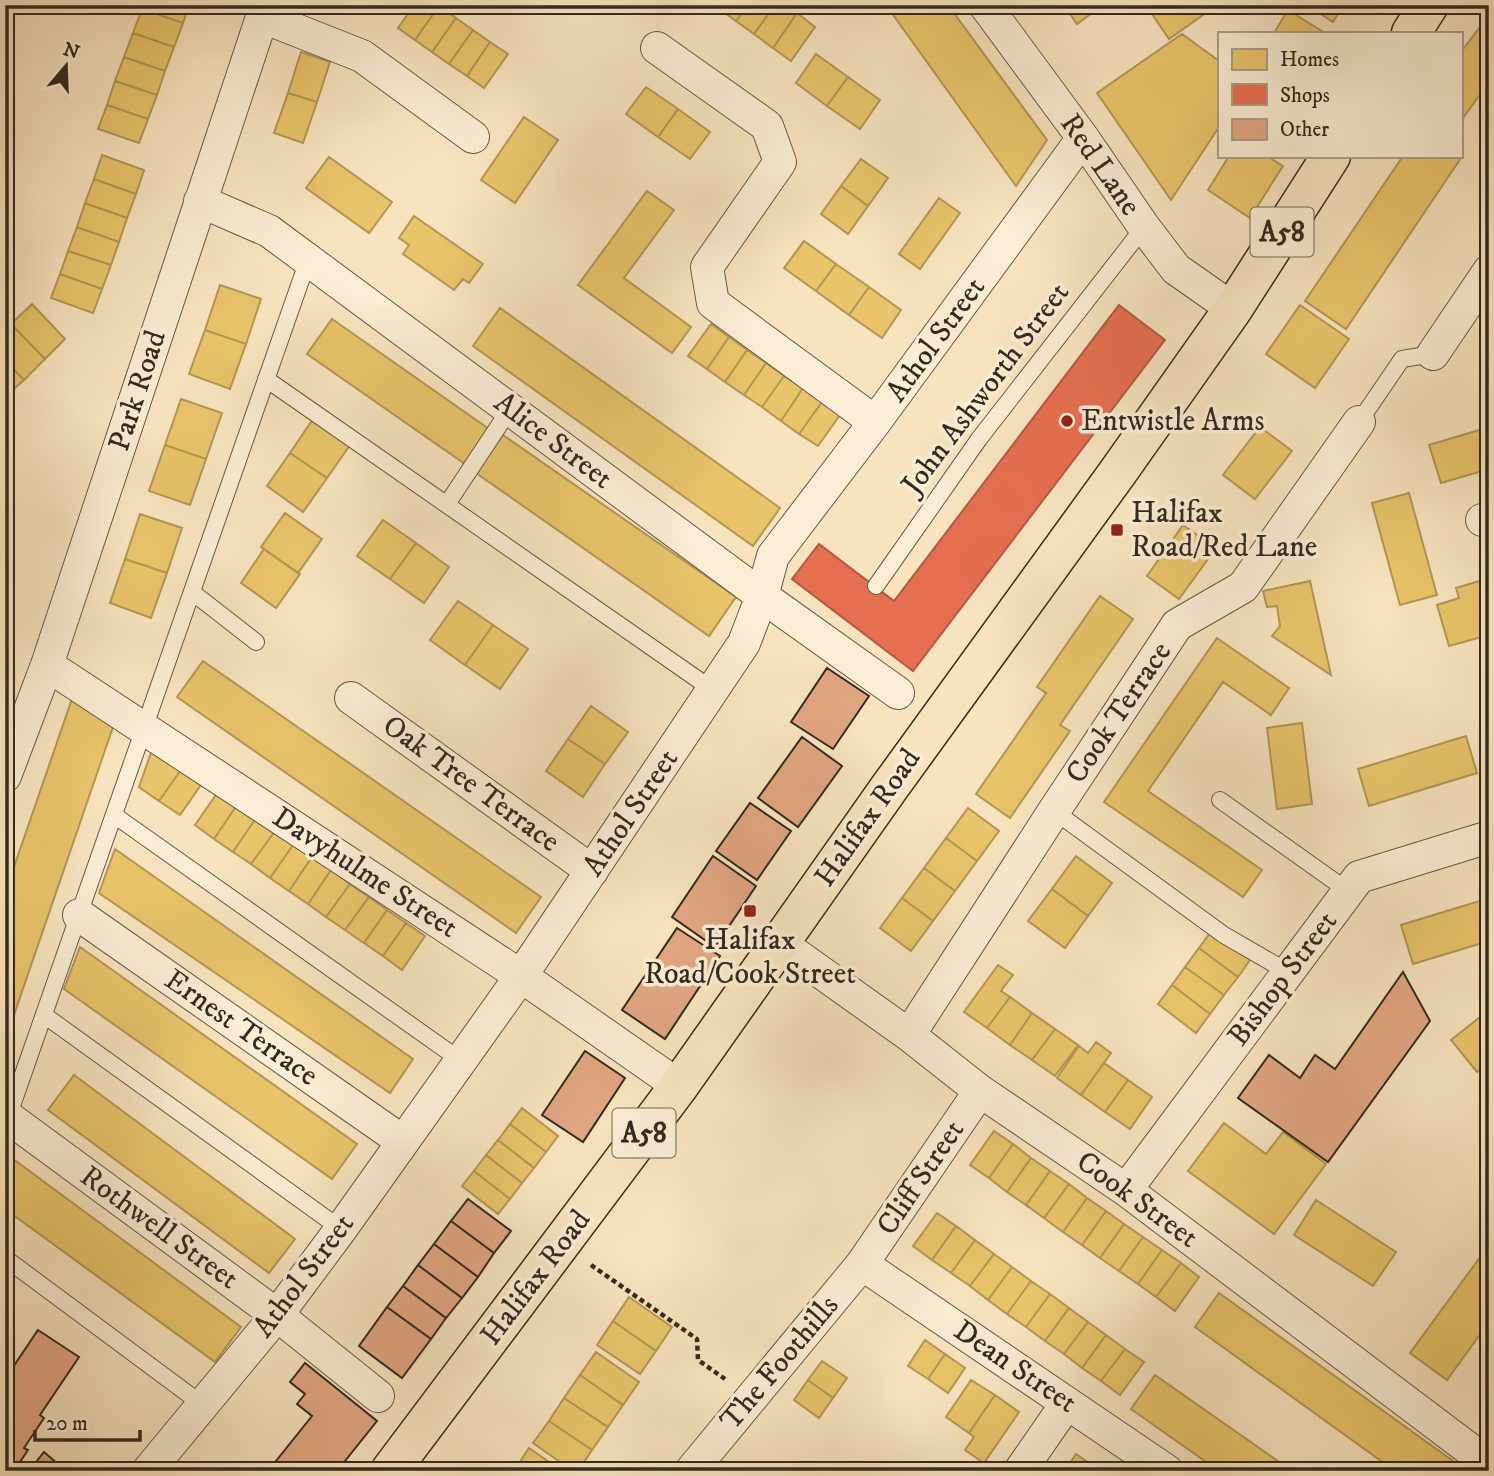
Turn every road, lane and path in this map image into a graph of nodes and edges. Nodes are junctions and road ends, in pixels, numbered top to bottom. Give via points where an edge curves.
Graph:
1 (985, 5) edge
2 (1429, 5) edge
3 (265, 11) edge
4 (1412, 32) edge
5 (657, 48) dead end
6 (473, 137) dead end
7 (1083, 138) junction
8 (1330, 158) edge
9 (200, 201) junction
10 (1144, 227) junction
11 (308, 260) junction
12 (1489, 271) edge
13 (1233, 309) junction
14 (1433, 354) joint
15 (266, 379) junction
16 (510, 409) junction
17 (875, 422) junction
18 (1359, 422) joint
19 (447, 504) junction
20 (876, 586) dead end
21 (192, 592) junction
22 (762, 596) junction
23 (256, 642) dead end
24 (47, 665) junction
25 (713, 690) junction
26 (898, 693) dead end
27 (351, 698) dead end
28 (144, 729) junction
29 (5, 776) edge
30 (1220, 800) dead end
31 (1054, 811) junction
32 (114, 815) junction
33 (1489, 838) edge
34 (592, 871) junction
35 (1348, 891) junction
36 (79, 915) junction
37 (780, 943) junction
38 (1288, 972) junction
39 (521, 976) junction
40 (44, 1015) junction
41 (909, 1035) junction
42 (460, 1060) junction
43 (679, 1086) junction
44 (980, 1091) junction
45 (6, 1119) edge
46 (402, 1141) junction
47 (1126, 1190) junction
48 (341, 1229) junction
49 (561, 1244) junction
50 (5, 1258) edge
51 (862, 1264) junction
52 (277, 1315) junction
53 (378, 1396) dead end
54 (751, 1398) junction
55 (1067, 1403) junction
56 (203, 1405) junction
57 (1489, 1464) edge
58 (699, 1468) edge
59 (148, 1471) edge
60 (390, 1471) edge
61 (1020, 1471) edge
62 (1167, 1471) edge

1 - 7 street, Red Lane
2 - 4 highway
3 - 6 street via 362,56
3 - 9 street, Park Road
5 - 17 street via 767,127 780,162 707,267 713,303
7 - 10 street, Red Lane
7 - 17 street, Athol Street
8 - 13 highway, Halifax Road / A58
9 - 11 street, Alice Street via 269,231
9 - 24 street, Park Road
10 - 13 street, Red Lane via 1176,268
10 - 20 lane, John Ashworth Street via 979,439
11 - 15 lane
11 - 16 street, Alice Street
12 - 14 street
13 - 37 highway, Halifax Road / A58
14 - 18 lane via 1402,359
15 - 19 lane
15 - 21 lane
16 - 19 lane
16 - 22 street, Alice Street
17 - 22 street, Athol Street via 773,556
18 - 31 street, Cook Terrace via 1243,587 1177,625
19 - 25 lane
21 - 23 lane
21 - 28 lane
22 - 25 street, Athol Street via 744,643
22 - 26 street, Alice Street
24 - 28 street, Davyhulme Street
24 - 29 street, Park Road
25 - 34 street, Athol Street
27 - 34 street, Oak Tree Terrace
28 - 32 lane
28 - 39 street, Davyhulme Street
30 - 35 lane
31 - 38 lane via 1224,935
31 - 41 street, Cook Terrace
32 - 36 lane
32 - 42 lane
33 - 35 street, Bishop Street via 1359,877
34 - 39 street, Athol Street
35 - 38 street, Bishop Street
36 - 40 lane
36 - 46 street, Ernest Terrace
37 - 41 street, Cook Street
37 - 43 highway, Halifax Road / A58
38 - 47 street, Bishop Street
39 - 42 street, Athol Street
39 - 43 street, Davyhulme Street
40 - 45 lane
40 - 48 lane
41 - 44 street, Cook Street
42 - 46 street, Athol Street
43 - 49 highway, Halifax Road / A58
44 - 47 street, Cook Street
44 - 51 street, Cliff Street
45 - 52 street, Rothwell Street
46 - 48 street, Athol Street
47 - 57 street, Cook Street
48 - 52 street, Athol Street
49 - 54 path via 697,1339 698,1360
49 - 60 highway, Halifax Road / A58
50 - 56 lane
51 - 54 street, The Foothills
51 - 55 street, Dean Street
52 - 53 street, Rothwell Street
52 - 56 street, Athol Street
54 - 58 street, The Foothills
55 - 61 street
55 - 62 street, Dean Street
56 - 59 street, Athol Street

